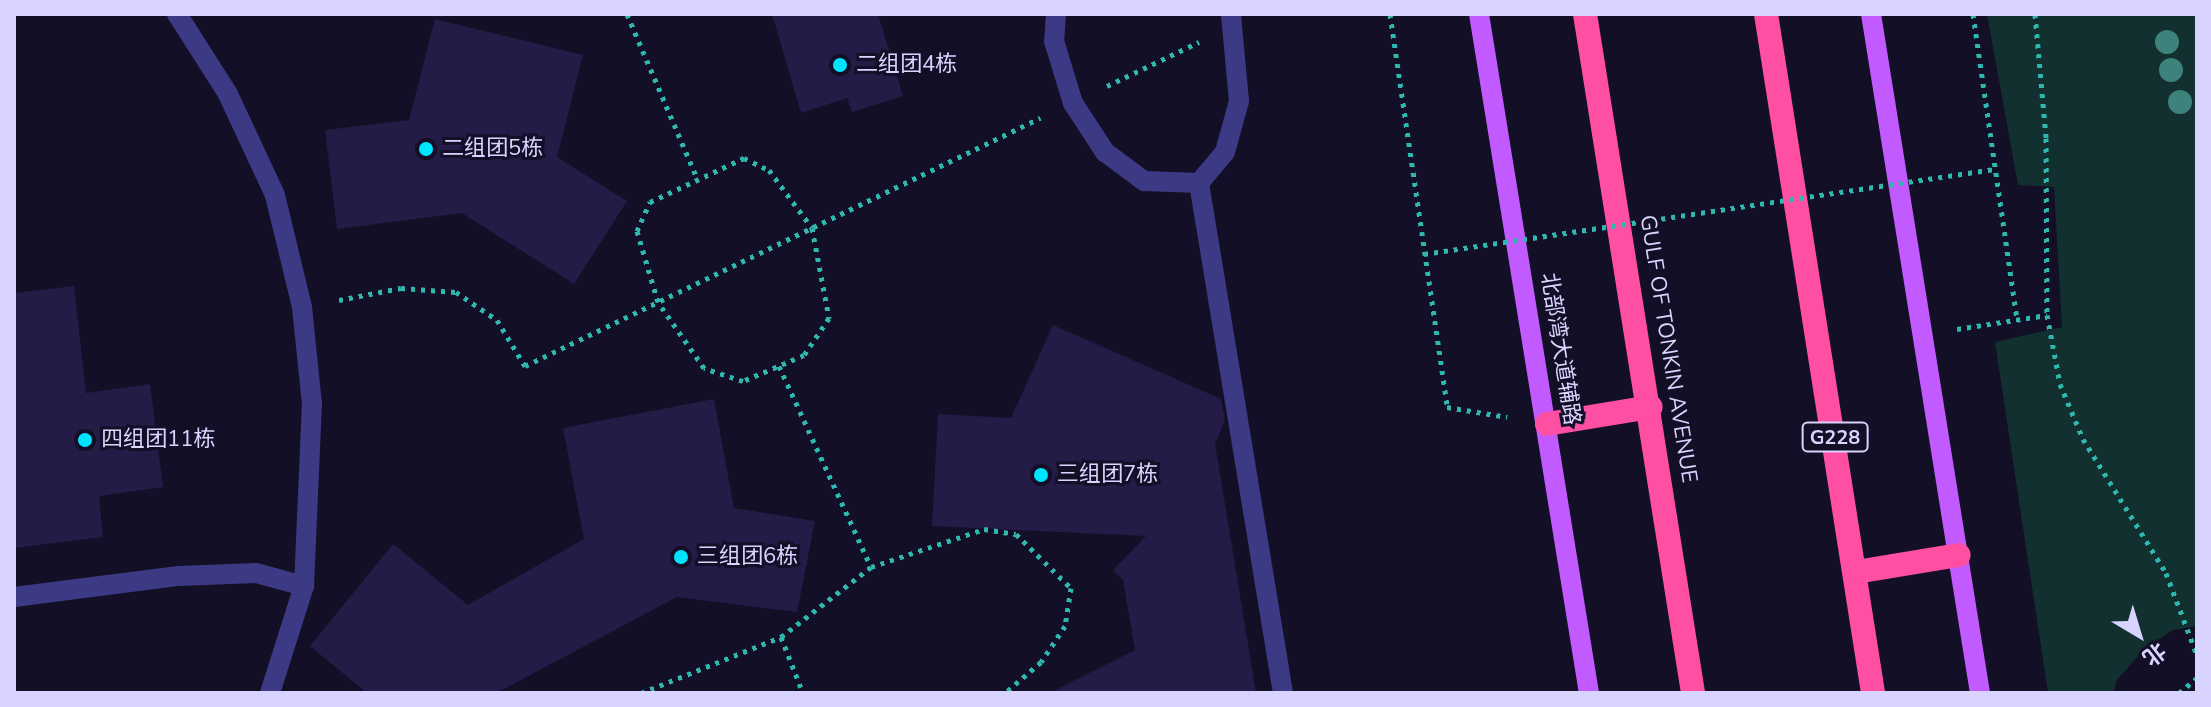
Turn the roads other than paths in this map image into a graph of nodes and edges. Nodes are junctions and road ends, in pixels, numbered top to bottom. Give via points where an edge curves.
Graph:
1 (177, 14) edge
2 (1056, 14) edge
3 (1479, 14) edge
4 (1585, 14) edge
5 (1766, 14) edge
6 (1871, 14) edge
7 (1233, 19) edge
8 (1199, 183) junction
9 (1651, 407) junction
10 (1547, 424) junction
11 (1959, 555) junction
12 (1856, 572) junction
13 (304, 586) junction
14 (14, 597) edge
15 (1585, 671) junction
16 (270, 693) edge
17 (1283, 693) edge
18 (1580, 693) edge
19 (1589, 693) edge
20 (1693, 693) edge
21 (1873, 693) edge
22 (1980, 693) edge

1 - 13 street via 228,94 275,195 302,307 312,404
2 - 8 street via 1054,41 1073,103 1105,152 1144,181
3 - 10 main road, 北部湾大道辅路
4 - 9 highway, GULF OF TONKIN AVENUE
5 - 12 highway, G228
6 - 11 main road
7 - 8 street via 1239,101 1225,152
8 - 17 street
9 - 10 highway
9 - 20 highway, GULF OF TONKIN AVENUE
10 - 15 main road, 北部湾大道辅路
11 - 12 highway
11 - 22 main road
12 - 21 highway, G228
13 - 14 street via 256,573 179,576
13 - 16 street
15 - 18 street
15 - 19 main road, 北部湾大道辅路

